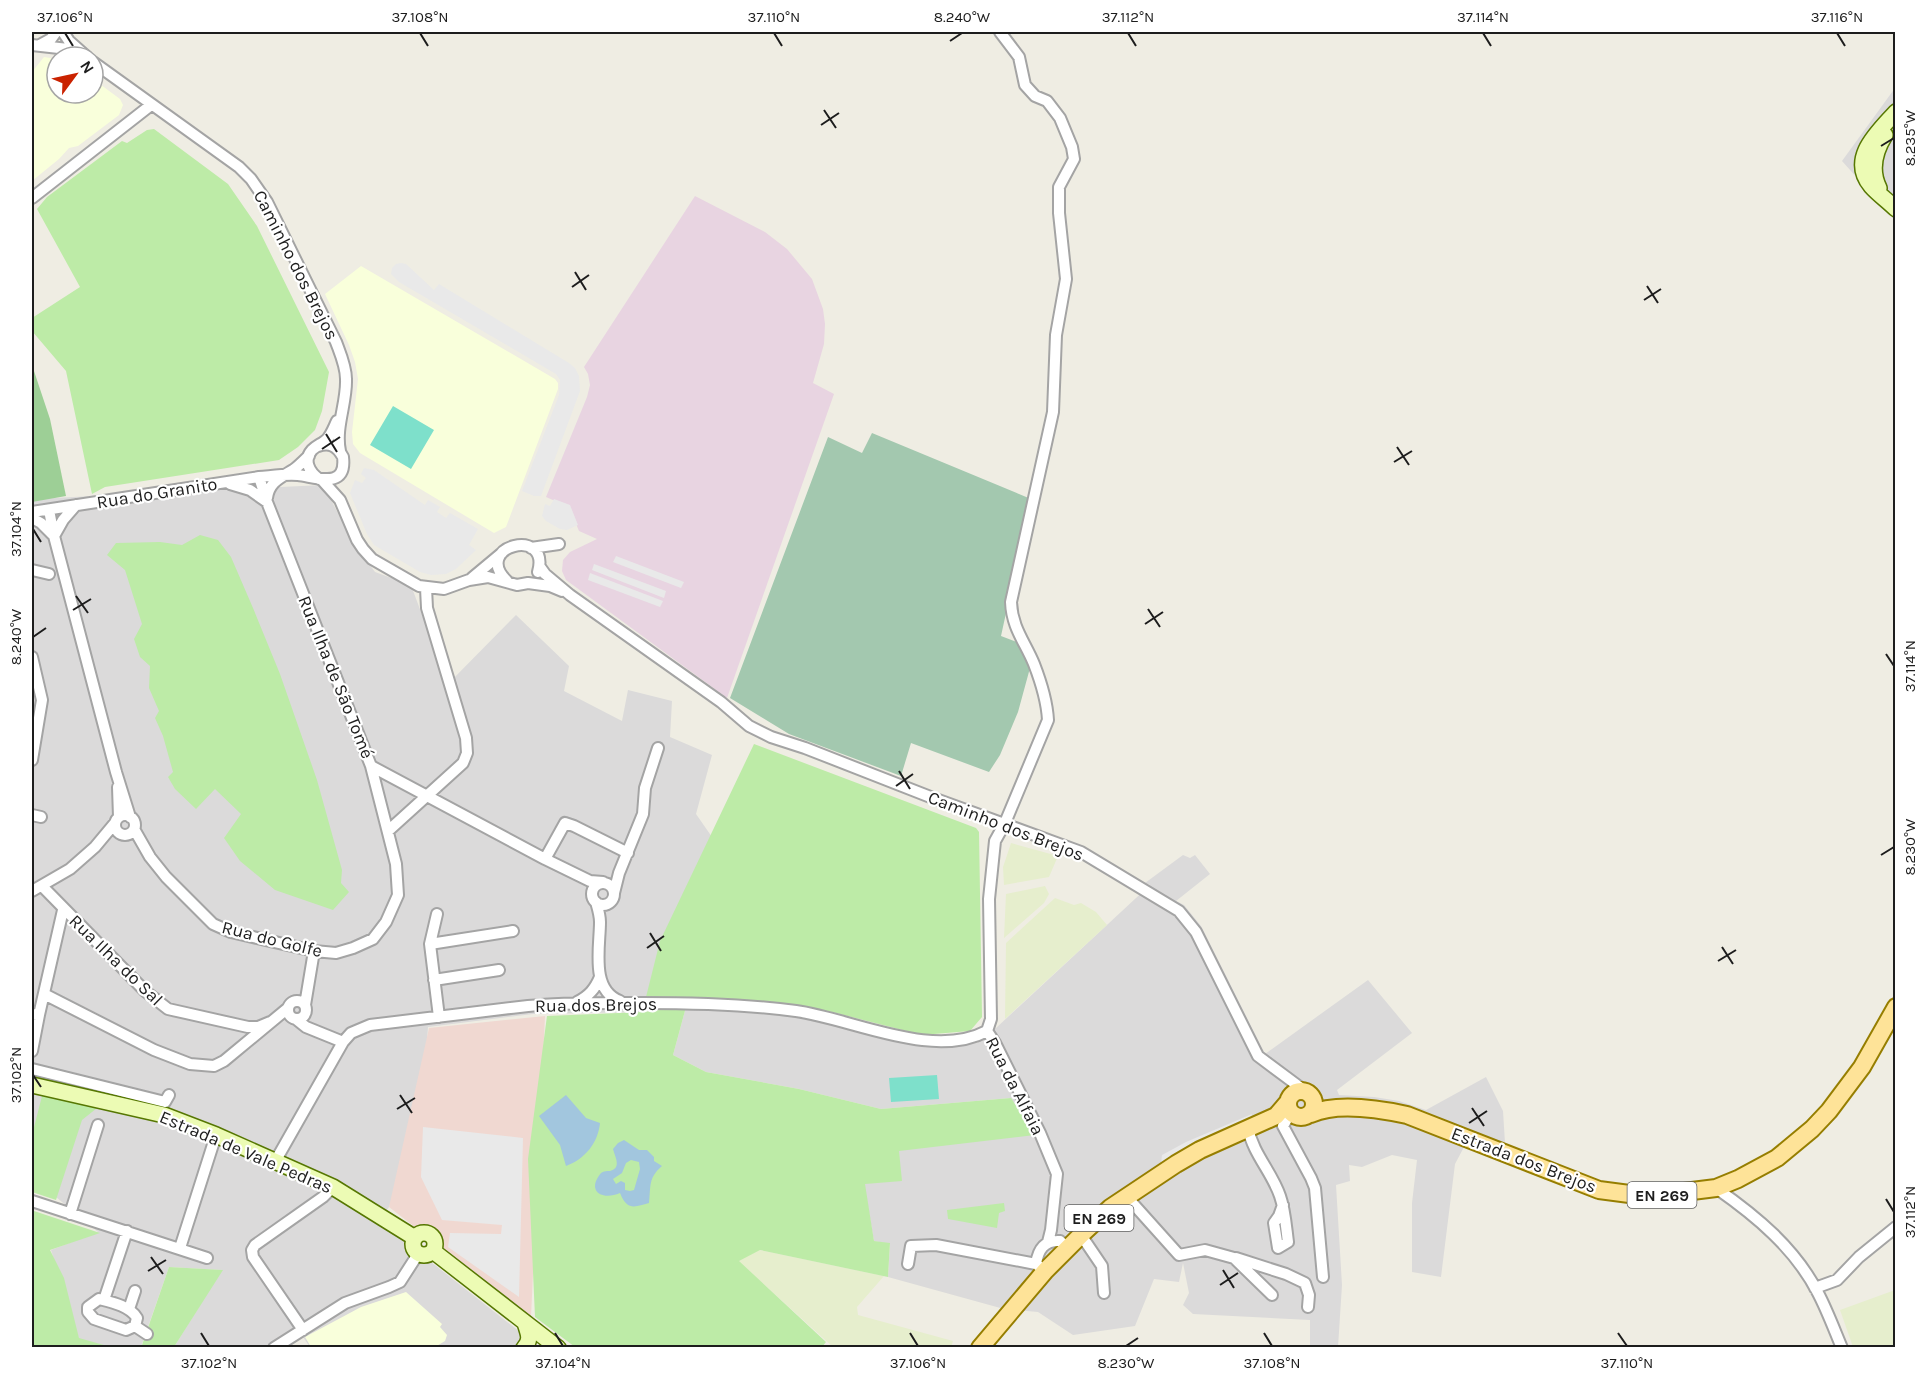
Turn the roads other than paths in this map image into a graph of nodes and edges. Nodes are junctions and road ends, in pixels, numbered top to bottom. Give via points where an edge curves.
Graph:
1 (56, 32) edge
2 (63, 32) edge
3 (1000, 32) edge
4 (36, 45) edge
5 (73, 45) edge
6 (105, 71) edge
7 (150, 105) junction
8 (1896, 112) edge
9 (1896, 117) edge
10 (32, 198) edge
11 (1890, 204) edge
12 (344, 404) junction
13 (318, 446) junction
14 (340, 451) junction
15 (309, 456) junction
16 (283, 474) junction
17 (339, 475) junction
18 (259, 477) junction
19 (321, 479) junction
20 (226, 483) junction
21 (340, 500) junction
22 (267, 502) junction
23 (76, 505) junction
24 (49, 510) junction
25 (32, 512) edge
26 (32, 518) edge
27 (54, 536) junction
28 (531, 548) junction
29 (502, 553) junction
30 (540, 564) junction
31 (32, 570) edge
32 (49, 574) dead end
33 (469, 580) junction
34 (507, 581) junction
35 (528, 583) junction
36 (426, 588) junction
37 (570, 595) junction
38 (32, 657) edge
39 (658, 748) dead end
40 (32, 759) edge
41 (371, 766) junction
42 (116, 772) junction
43 (426, 796) junction
44 (130, 817) junction
45 (116, 820) junction
46 (1005, 823) junction
47 (388, 831) junction
48 (128, 833) junction
49 (95, 847) junction
50 (628, 853) junction
51 (545, 859) junction
52 (571, 872) junction
53 (603, 882) junction
54 (37, 888) edge
55 (613, 897) junction
56 (594, 898) junction
57 (63, 910) junction
58 (437, 914) dead end
59 (513, 932) dead end
60 (430, 944) junction
61 (599, 945) junction
62 (314, 951) junction
63 (499, 970) dead end
64 (434, 980) junction
65 (600, 983) junction
66 (308, 984) junction
67 (45, 994) junction
68 (601, 1002) junction
69 (626, 1003) junction
70 (575, 1004) junction
71 (1896, 1006) edge
72 (306, 1008) junction
73 (292, 1011) junction
74 (35, 1015) edge
75 (439, 1017) junction
76 (271, 1021) junction
77 (245, 1026) junction
78 (306, 1027) junction
79 (987, 1031) junction
80 (250, 1039) junction
81 (343, 1042) junction
82 (32, 1051) edge
83 (32, 1069) edge
84 (32, 1085) edge
85 (169, 1095) dead end
86 (1297, 1101) junction
87 (98, 1125) dead end
88 (1249, 1128) junction
89 (216, 1134) junction
90 (276, 1160) junction
91 (333, 1187) junction
92 (1716, 1188) junction
93 (1127, 1197) junction
94 (32, 1201) edge
95 (1282, 1205) dead end
96 (70, 1214) junction
97 (1896, 1227) edge
98 (127, 1231) junction
99 (1081, 1235) junction
100 (1048, 1242) junction
101 (180, 1248) junction
102 (1068, 1248) junction
103 (425, 1252) junction
104 (207, 1258) dead end
105 (1234, 1258) junction
106 (908, 1264) dead end
107 (1041, 1268) junction
108 (1323, 1276) dead end
109 (1815, 1288) junction
110 (135, 1291) dead end
111 (1104, 1293) dead end
112 (1272, 1295) dead end
113 (104, 1300) junction
114 (1308, 1307) dead end
115 (129, 1309) junction
116 (525, 1323) junction
117 (135, 1326) junction
118 (303, 1330) junction
119 (147, 1334) dead end
120 (274, 1347) edge
121 (524, 1347) edge
122 (558, 1347) edge
123 (980, 1347) edge
124 (1842, 1347) edge

1 - 4 street via 51,39
2 - 5 street
3 - 46 street, Rua da Alfaia via 1019,57 1025,86 1047,101 1059,118 1074,159 1059,187 1066,279 1056,335 1053,412 1011,602 1011,618 1034,664 1048,720
6 - 7 street, Caminho dos Brejos
7 - 10 street
7 - 12 street, Caminho dos Brejos via 239,167 267,202 336,342 347,377
8 - 11 main road via 1866,147 1863,158 1863,173 1870,185
9 - 11 main road via 1878,146 1874,166 1876,182
12 - 13 street, Caminho dos Brejos via 327,440
12 - 14 street, Caminho dos Brejos
13 - 14 street via 328,444
13 - 15 street
14 - 17 street via 344,463
15 - 16 street, Rua do Granito
15 - 19 street via 309,468
16 - 18 street, Rua do Granito
16 - 19 street, Rua do Granito
16 - 22 street via 268,489
17 - 19 street
17 - 21 street
18 - 20 street, Rua do Granito
18 - 22 street, Rua Ilha de São Tomé
19 - 21 street
20 - 22 street via 250,490
20 - 23 street, Rua do Granito
21 - 36 street via 363,549
22 - 41 street, Rua Ilha de São Tomé
23 - 24 street, Rua do Granito
23 - 27 street
24 - 25 street, Rua do Granito
24 - 27 street
26 - 27 street
27 - 42 street
28 - 29 street via 516,544
28 - 30 street
28 - 30 street via 559,544
29 - 33 street
29 - 34 street via 498,565
30 - 35 street via 538,574
30 - 37 street via 545,574
31 - 32 street
33 - 34 street via 488,577
33 - 36 street via 444,589
34 - 35 street via 517,585
35 - 37 street via 550,586
36 - 43 street via 427,608 466,738 463,763
37 - 46 street, Caminho dos Brejos via 721,702 805,748
38 - 40 street via 42,700
39 - 50 street via 645,788 643,814
41 - 43 street, Rua Ilha de São Tomé
41 - 47 street, Rua do Golfe
42 - 44 street
42 - 45 street
43 - 47 street
43 - 51 street, Rua Ilha de São Tomé
44 - 45 street via 124,815
44 - 48 street via 134,822
45 - 48 street via 115,830
45 - 49 street
46 - 79 street, Rua da Alfaia via 995,841 989,899 991,1019
46 - 86 street, Caminho dos Brejos via 1081,852 1179,911 1196,932 1258,1056
47 - 62 street, Rua do Golfe via 398,895 386,922 373,939 353,948 336,953
48 - 49 street
48 - 62 street, Rua do Golfe via 213,924 231,932
49 - 54 street via 70,869
50 - 51 street via 564,823
50 - 55 street
51 - 52 street, Rua Ilha de São Tomé
52 - 53 street, Rua Ilha de São Tomé
52 - 56 street, Rua Ilha de São Tomé
53 - 55 street, Rua Ilha de São Tomé via 610,885
53 - 56 street via 594,887
54 - 57 street, Rua Ilha do Sal
55 - 56 street via 606,904
55 - 61 street
56 - 61 street via 600,919
57 - 67 street
57 - 77 street, Rua Ilha do Sal via 168,1009
58 - 60 street
59 - 60 street
60 - 64 street
61 - 65 street
62 - 66 street
63 - 64 street
64 - 75 street
65 - 68 street via 604,995
65 - 69 street via 615,999
65 - 70 street
66 - 72 street
66 - 73 street
67 - 74 street
67 - 80 street via 154,1050 190,1064 214,1066
68 - 69 street, Rua dos Brejos
68 - 70 street, Rua dos Brejos
69 - 79 street, Rua dos Brejos via 763,1006 811,1013 933,1042
70 - 75 street, Rua dos Brejos
71 - 92 main road, Estrada dos Brejos / EN 269 via 1862,1067 1812,1129 1777,1158
72 - 73 street via 303,1016
72 - 73 street via 302,1001
72 - 78 street
73 - 76 street, Rua Ilha do Sal
73 - 78 street
74 - 82 street
75 - 81 street, Rua dos Brejos via 370,1025 351,1033
76 - 77 street, Rua Ilha do Sal via 258,1027
76 - 80 street
77 - 80 street
78 - 81 street
79 - 100 street, Rua da Alfaia via 1057,1174
81 - 90 street, Rua dos Brejos
83 - 85 street via 165,1102
84 - 89 main road, Estrada de Vale Pedras via 164,1115
86 - 88 main road, EN 269
86 - 92 main road, Estrada dos Brejos / EN 269 via 1324,1108 1375,1109 1407,1115 1599,1190 1660,1195
86 - 108 street via 1283,1126 1315,1188
87 - 96 street
88 - 93 main road, EN 269 via 1176,1164
88 - 95 street via 1251,1144
89 - 90 main road, Estrada de Vale Pedras
89 - 101 street
90 - 91 main road, Estrada de Vale Pedras
91 - 103 main road, Estrada de Vale Pedras via 415,1238 413,1244
91 - 118 street via 252,1250
92 - 109 street via 1777,1237
93 - 99 main road, EN 269
93 - 105 street via 1179,1255 1205,1250
94 - 96 street
96 - 98 street
97 - 109 street via 1837,1280
98 - 101 street
98 - 113 street
99 - 102 main road, EN 269
99 - 111 street via 1102,1266
100 - 102 street via 1059,1241
100 - 107 street, Rua da Alfaia via 1041,1248
101 - 104 street
102 - 107 main road, EN 269
103 - 116 main road
103 - 118 street via 400,1282 345,1303
105 - 112 street
105 - 114 street via 1299,1278 1309,1295
106 - 107 street via 911,1246 936,1245
107 - 123 main road, EN 269
109 - 124 street
110 - 115 street
113 - 115 street
113 - 117 street via 88,1306 90,1316 126,1330
115 - 117 street via 137,1317
116 - 121 main road via 530,1336
116 - 122 main road
117 - 119 street
118 - 120 street

